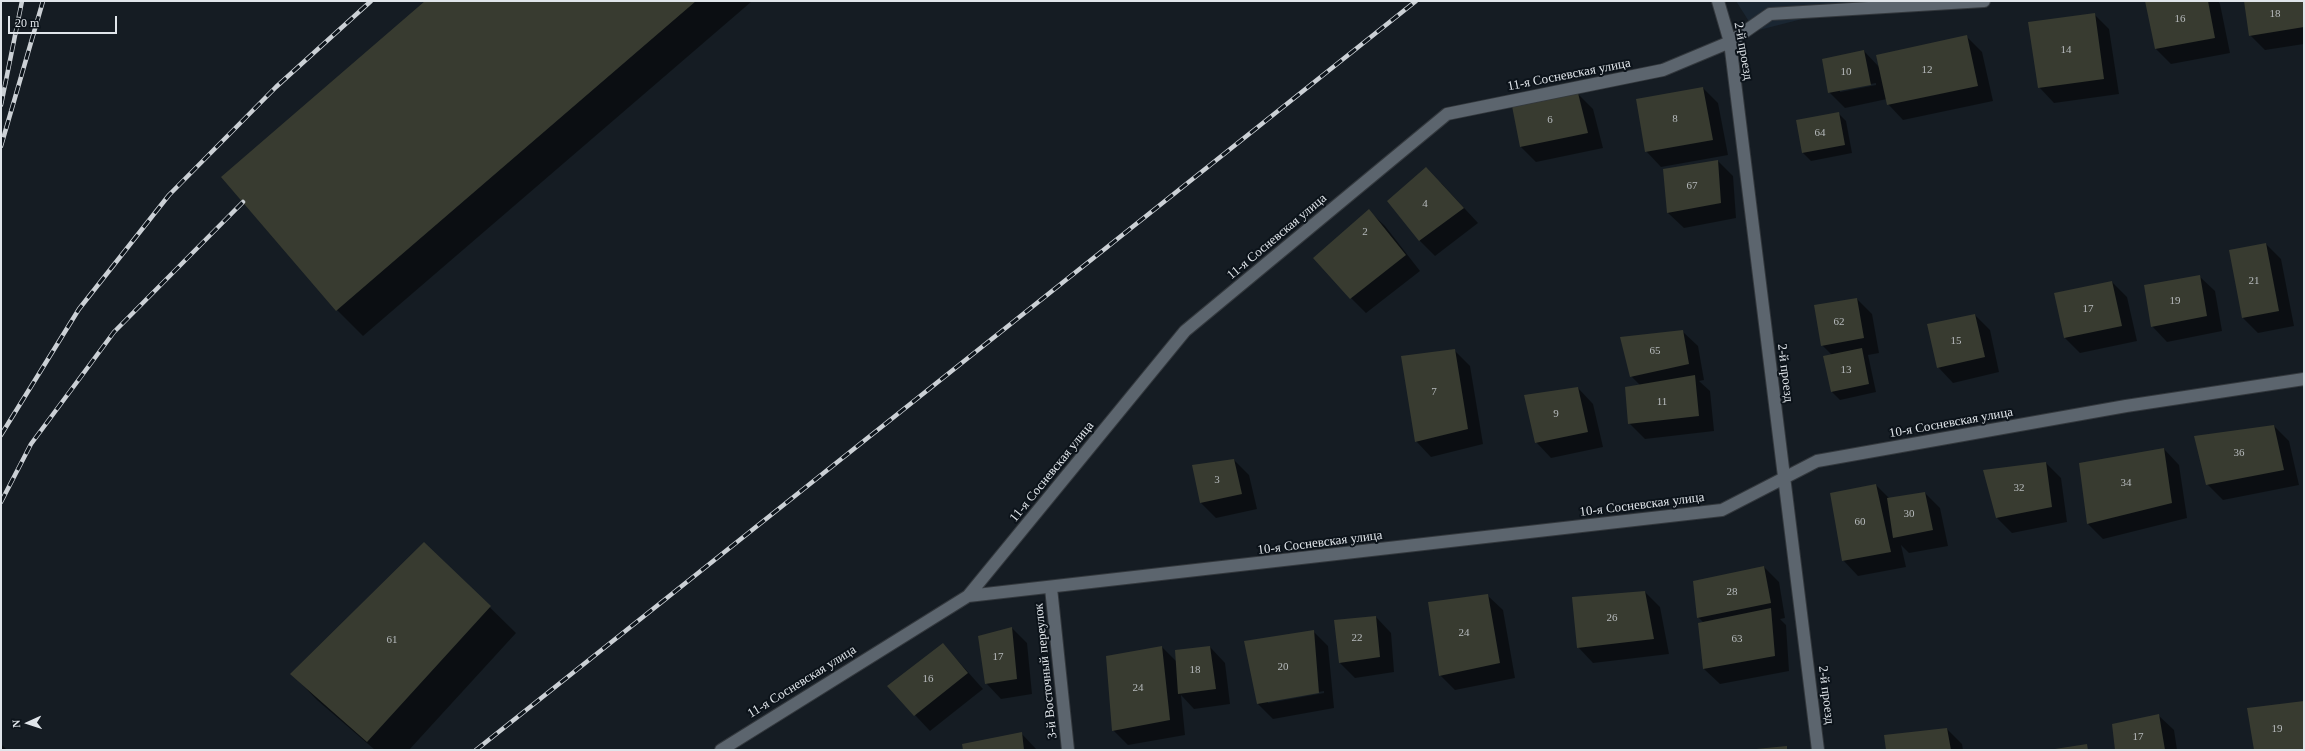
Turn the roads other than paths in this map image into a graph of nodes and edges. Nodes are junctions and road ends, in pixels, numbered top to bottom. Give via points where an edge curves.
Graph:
1 (1718, 1) edge
2 (1984, 1) edge
3 (1970, 2) edge
4 (1730, 42) junction
5 (2304, 379) edge
6 (1784, 479) junction
7 (1051, 588) junction
8 (968, 596) junction
9 (721, 750) edge
10 (1068, 750) edge
11 (1818, 750) edge

1 - 4 street, 2-й проезд
2 - 3 street, 11-я Сосневская улица
3 - 4 street, 11-я Сосневская улица via 1770,14
4 - 6 street, 2-й проезд
4 - 8 street, 11-я Сосневская улица via 1663,70 1447,114 1185,331
5 - 6 street, 10-я Сосневская улица via 2126,406 1817,461
6 - 7 street, 10-я Сосневская улица via 1722,510
6 - 11 street, 2-й проезд
7 - 8 street, 10-я Сосневская улица
7 - 10 street, 3-й Восточный переулок
8 - 9 street, 11-я Сосневская улица

